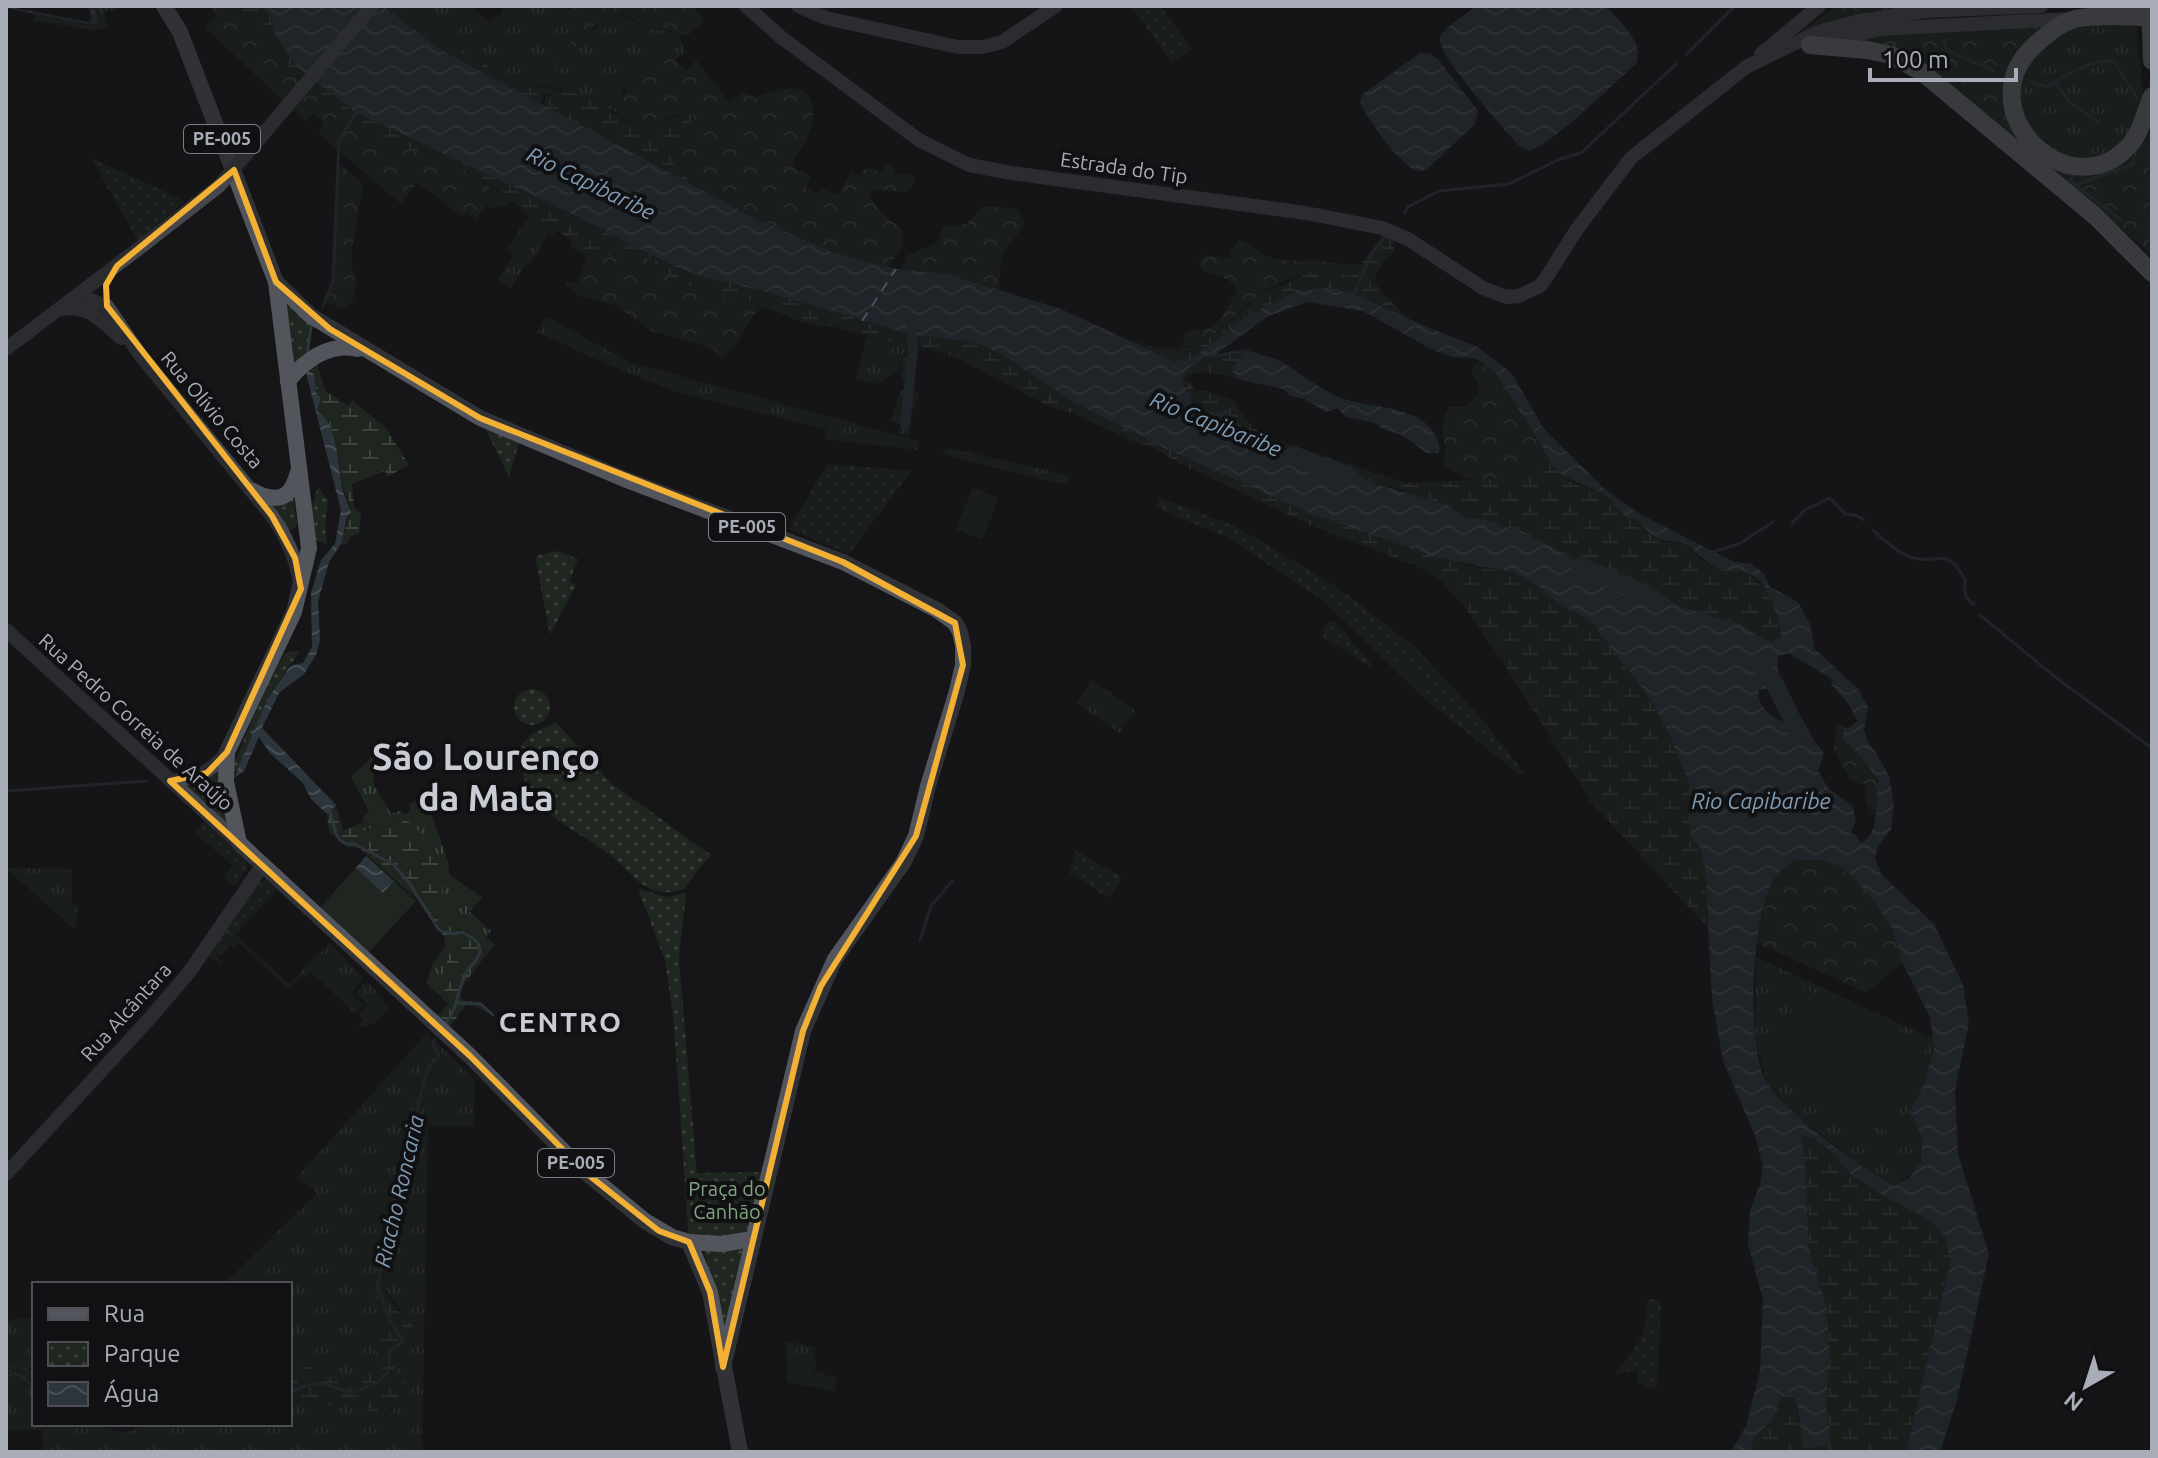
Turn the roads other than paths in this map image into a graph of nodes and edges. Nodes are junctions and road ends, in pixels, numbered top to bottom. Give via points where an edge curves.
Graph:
1 (164, 6) edge
2 (372, 6) edge
3 (746, 6) edge
4 (798, 6) edge
5 (1056, 6) edge
6 (1819, 6) edge
7 (2041, 6) edge
8 (2150, 6) edge
9 (2074, 19) junction
10 (2151, 23) edge
11 (1810, 45) junction
12 (2152, 61) edge
13 (1746, 67) junction
14 (1730, 78) junction
15 (2152, 96) edge
16 (117, 266) junction
17 (2152, 273) edge
18 (274, 279) junction
19 (89, 293) junction
20 (107, 306) junction
21 (61, 309) junction
22 (94, 316) junction
23 (6, 349) edge
24 (368, 351) junction
25 (141, 356) junction
26 (293, 375) junction
27 (298, 470) junction
28 (253, 491) junction
29 (301, 589) junction
30 (6, 630) edge
31 (227, 752) junction
32 (170, 781) junction
33 (239, 843) junction
34 (262, 866) junction
35 (6, 1174) edge
36 (752, 1239) junction
37 (689, 1242) junction
38 (723, 1367) junction
39 (740, 1452) edge

1 - 18 main road, PE-005 via 180,32
2 - 16 street, bridge via 219,186
3 - 14 street, Estrada do Tip via 919,140 969,165 1382,228 1506,297 1540,286 1631,158
4 - 5 street via 826,18 958,47 982,47 1002,42
6 - 13 street
7 - 13 street via 1926,11 1859,21 1818,32
8 - 10 highway, bridge
9 - 10 highway
9 - 11 street via 1881,29
9 - 15 highway via 2047,34 2018,67 2012,106 2027,141 2060,162 2081,167 2105,163 2134,140
10 - 12 highway
11 - 14 street
11 - 17 highway via 1891,55 1922,72 2095,216
13 - 14 street
16 - 19 street
16 - 20 street via 106,285
18 - 24 main road, PE-005 via 311,316
18 - 26 main road, PE-005
19 - 20 street
19 - 21 street
19 - 22 street
20 - 25 street, Rua Olívio Costa
21 - 22 street via 80,307
21 - 23 street
22 - 25 street, Rua Olívio Costa
24 - 26 main road via 335,348
24 - 36 main road, PE-005 via 480,418 843,562 937,610 960,632 963,665 916,836 821,986 803,1031
25 - 28 street, Rua Olívio Costa
26 - 27 main road, PE-005
27 - 28 main road via 288,494 272,499
27 - 29 main road, PE-005 via 309,548
28 - 29 street, Rua Olívio Costa via 285,535
29 - 31 main road, PE-005
30 - 32 street, Rua Pedro Correia de Araújo
31 - 32 street via 207,773
31 - 33 main road, PE-005 via 226,778
32 - 33 street, Rua Pedro Correia de Araújo
33 - 34 main road, PE-005
34 - 35 street, Rua Alcântara via 190,971
34 - 37 main road, PE-005 via 470,1056 586,1173 652,1226
36 - 37 main road, PE-005
36 - 38 main road, PE-005
37 - 38 main road, PE-005 via 710,1292
38 - 39 main road, PE-005

